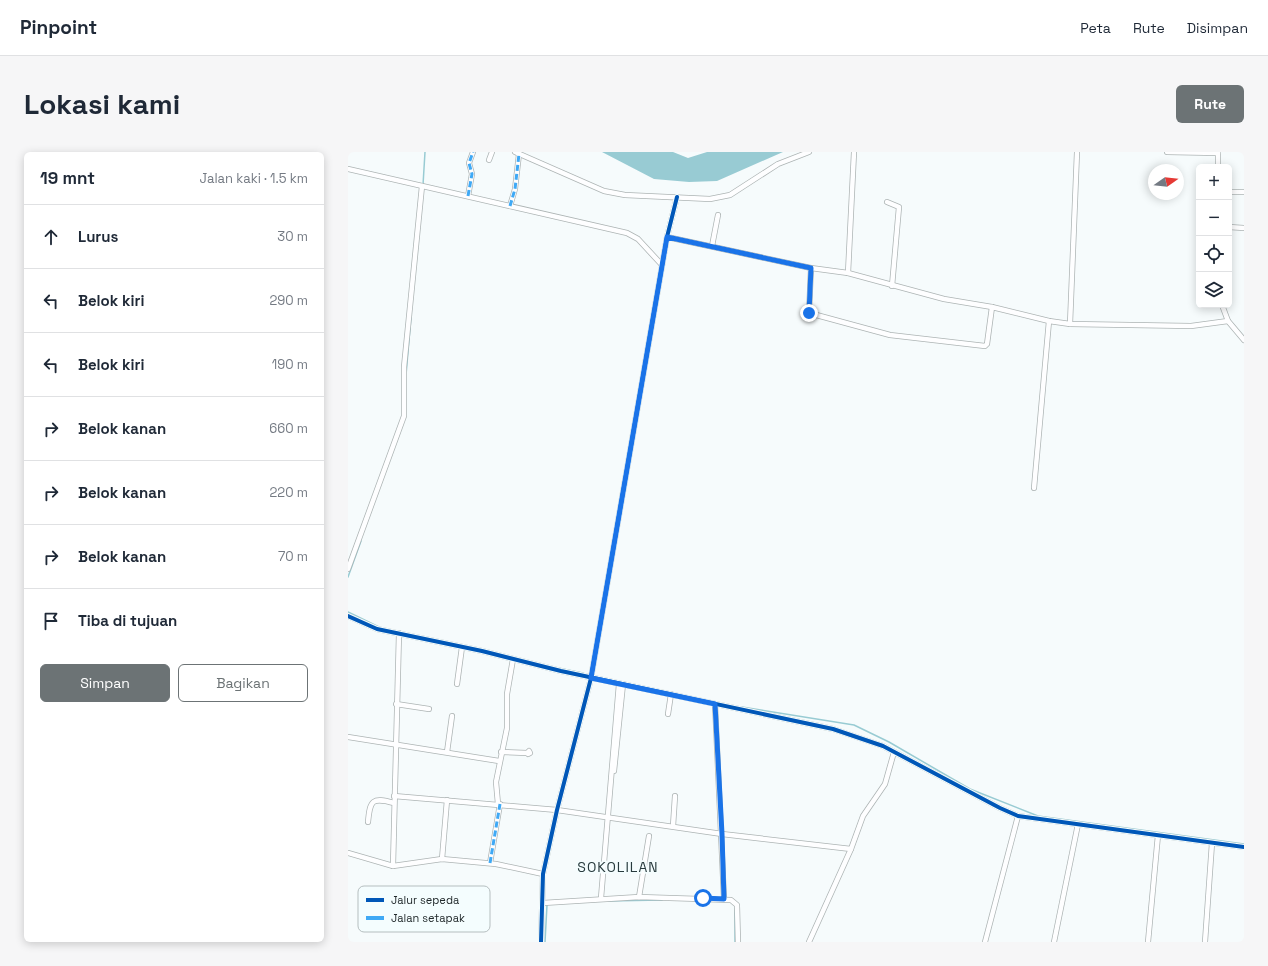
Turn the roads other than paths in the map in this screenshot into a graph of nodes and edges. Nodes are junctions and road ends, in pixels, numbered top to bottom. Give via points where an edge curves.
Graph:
1 (473, 152) edge
2 (492, 152) edge
3 (809, 152) edge
4 (854, 152) edge
5 (1077, 152) edge
6 (1167, 152) edge
7 (517, 153) edge
8 (1218, 153) edge
9 (489, 160) dead end
10 (1218, 164) edge
11 (348, 170) edge
12 (422, 186) junction
13 (1232, 192) edge
14 (1244, 192) edge
15 (468, 196) junction
16 (677, 198) junction
17 (886, 202) dead end
18 (510, 206) junction
19 (718, 215) dead end
20 (1232, 227) edge
21 (1244, 228) edge
22 (667, 237) junction
23 (712, 246) junction
24 (662, 266) junction
25 (811, 268) junction
26 (848, 273) junction
27 (892, 286) junction
28 (992, 307) junction
29 (1223, 308) edge
30 (1049, 321) junction
31 (1228, 321) junction
32 (1070, 324) junction
33 (1244, 340) edge
34 (1034, 488) dead end
35 (348, 569) edge
36 (348, 616) edge
37 (399, 633) junction
38 (462, 647) junction
39 (513, 659) junction
40 (592, 673) junction
41 (457, 684) dead end
42 (621, 684) junction
43 (671, 694) junction
44 (396, 704) junction
45 (715, 704) junction
46 (429, 710) dead end
47 (668, 714) dead end
48 (452, 716) dead end
49 (348, 736) edge
50 (395, 745) junction
51 (447, 752) junction
52 (501, 752) junction
53 (894, 752) junction
54 (528, 754) dead end
55 (499, 761) junction
56 (394, 796) junction
57 (676, 796) dead end
58 (447, 800) junction
59 (394, 803) junction
60 (499, 804) junction
61 (557, 810) junction
62 (1018, 816) junction
63 (608, 817) junction
64 (368, 822) dead end
65 (1078, 824) junction
66 (673, 826) junction
67 (722, 834) junction
68 (1158, 835) junction
69 (649, 836) dead end
70 (1212, 843) junction
71 (1244, 847) edge
72 (851, 849) junction
73 (348, 853) edge
74 (442, 859) junction
75 (490, 863) junction
76 (393, 866) junction
77 (543, 874) junction
78 (639, 897) junction
79 (603, 898) junction
80 (724, 899) junction
81 (543, 903) junction
82 (541, 942) edge
83 (738, 942) edge
84 (809, 942) edge
85 (985, 942) edge
86 (1054, 942) edge
87 (1148, 942) edge
88 (1205, 942) edge

1 - 15 street via 469,163 472,174
2 - 9 street
3 - 16 street via 778,164 725,197
4 - 26 street
5 - 32 street
6 - 8 street
7 - 16 street via 604,191
7 - 18 street via 515,189
8 - 10 street
11 - 12 street
12 - 15 street
12 - 35 street via 404,367 404,416
13 - 14 street
15 - 18 street
16 - 22 street
17 - 27 street via 899,207
18 - 24 street via 628,233 638,239
19 - 23 street
20 - 21 street
22 - 23 street
22 - 24 street
23 - 25 street
24 - 40 street
25 - 26 street
25 - 28 street via 809,313 890,335 985,346
26 - 27 street
27 - 28 street via 944,299
28 - 30 street
29 - 31 street
30 - 32 street
30 - 34 street
31 - 32 street via 1196,326
31 - 33 street
36 - 37 street via 377,629
37 - 38 street
37 - 44 street
38 - 39 street
38 - 41 street
39 - 40 street
39 - 52 street via 507,728
40 - 42 street
40 - 61 street
42 - 43 street
42 - 63 street
43 - 45 street
43 - 47 street
44 - 46 street
44 - 50 street
45 - 53 street via 832,729
45 - 67 street
48 - 51 street
49 - 50 street
50 - 51 street
50 - 56 street
51 - 55 street
52 - 54 street via 529,751
52 - 55 street
53 - 62 street
53 - 72 street via 885,784 863,816
55 - 60 street via 496,782
56 - 58 street
56 - 59 street
57 - 66 street
58 - 60 street
58 - 74 street
59 - 64 street via 375,800 370,806
59 - 76 street
60 - 61 street
60 - 75 street
61 - 63 street
61 - 77 street
62 - 65 street
62 - 85 street
63 - 66 street
63 - 79 street
65 - 68 street
65 - 86 street
66 - 67 street
67 - 72 street
67 - 80 street
68 - 70 street
68 - 87 street
69 - 78 street
70 - 71 street
70 - 88 street
72 - 84 street
73 - 76 street
74 - 75 street
74 - 76 street
75 - 77 street
77 - 81 street
78 - 79 street
78 - 80 street
79 - 81 street
80 - 83 street via 737,905
81 - 82 street

